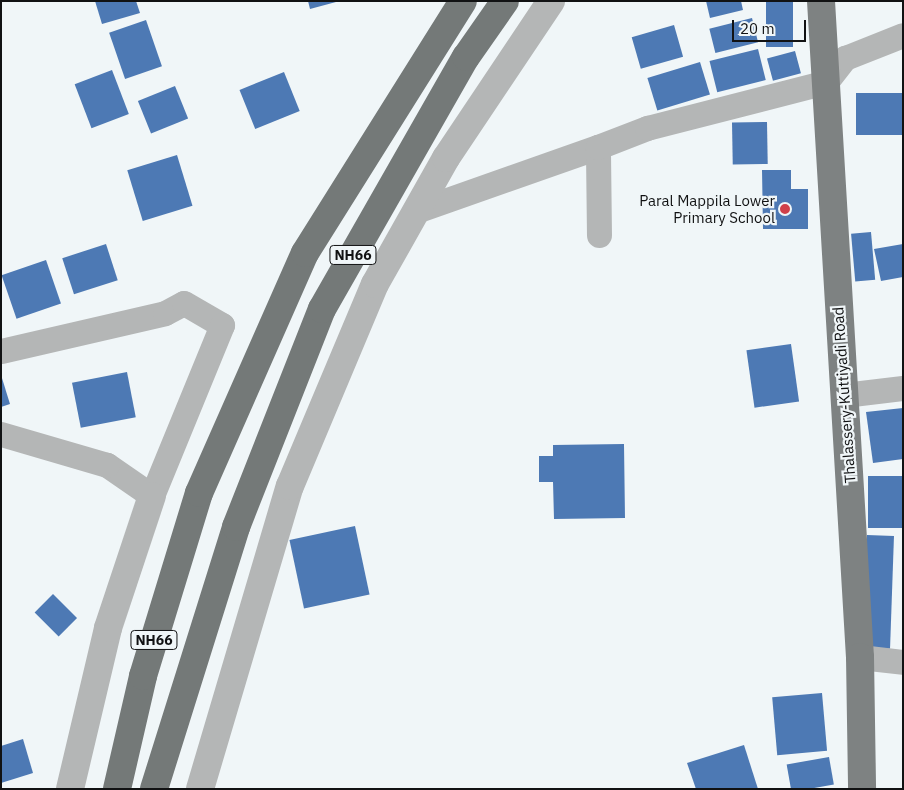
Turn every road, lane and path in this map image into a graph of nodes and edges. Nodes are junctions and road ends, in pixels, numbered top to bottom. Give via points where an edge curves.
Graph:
1 (463, 1) edge
2 (505, 1) edge
3 (551, 1) edge
4 (821, 1) edge
5 (903, 36) edge
6 (826, 82) junction
7 (598, 147) junction
8 (416, 211) junction
9 (599, 235) dead end
10 (1, 351) edge
11 (903, 388) edge
12 (844, 395) junction
13 (1, 434) edge
14 (152, 496) junction
15 (860, 657) junction
16 (903, 662) edge
17 (70, 789) edge
18 (117, 789) edge
19 (154, 789) edge
20 (200, 789) edge
21 (862, 789) edge

1 - 18 highway, NH66 via 305,253 199,493 143,676
2 - 19 highway, NH66 via 466,57 322,309 236,527
3 - 8 street via 446,158
4 - 6 main road, Thalassery-Kuttiyadi Road
5 - 6 street via 846,58
6 - 7 street via 647,128
6 - 12 main road, Thalassery-Kuttiyadi Road
7 - 8 street
7 - 9 street
8 - 20 street via 376,284 290,486
10 - 14 street via 165,313 184,302 222,325
11 - 12 street
12 - 15 main road, Thalassery-Kuttiyadi Road
13 - 14 street via 107,465
14 - 17 street via 108,628
15 - 16 street
15 - 21 main road, Thalassery-Kuttiyadi Road

